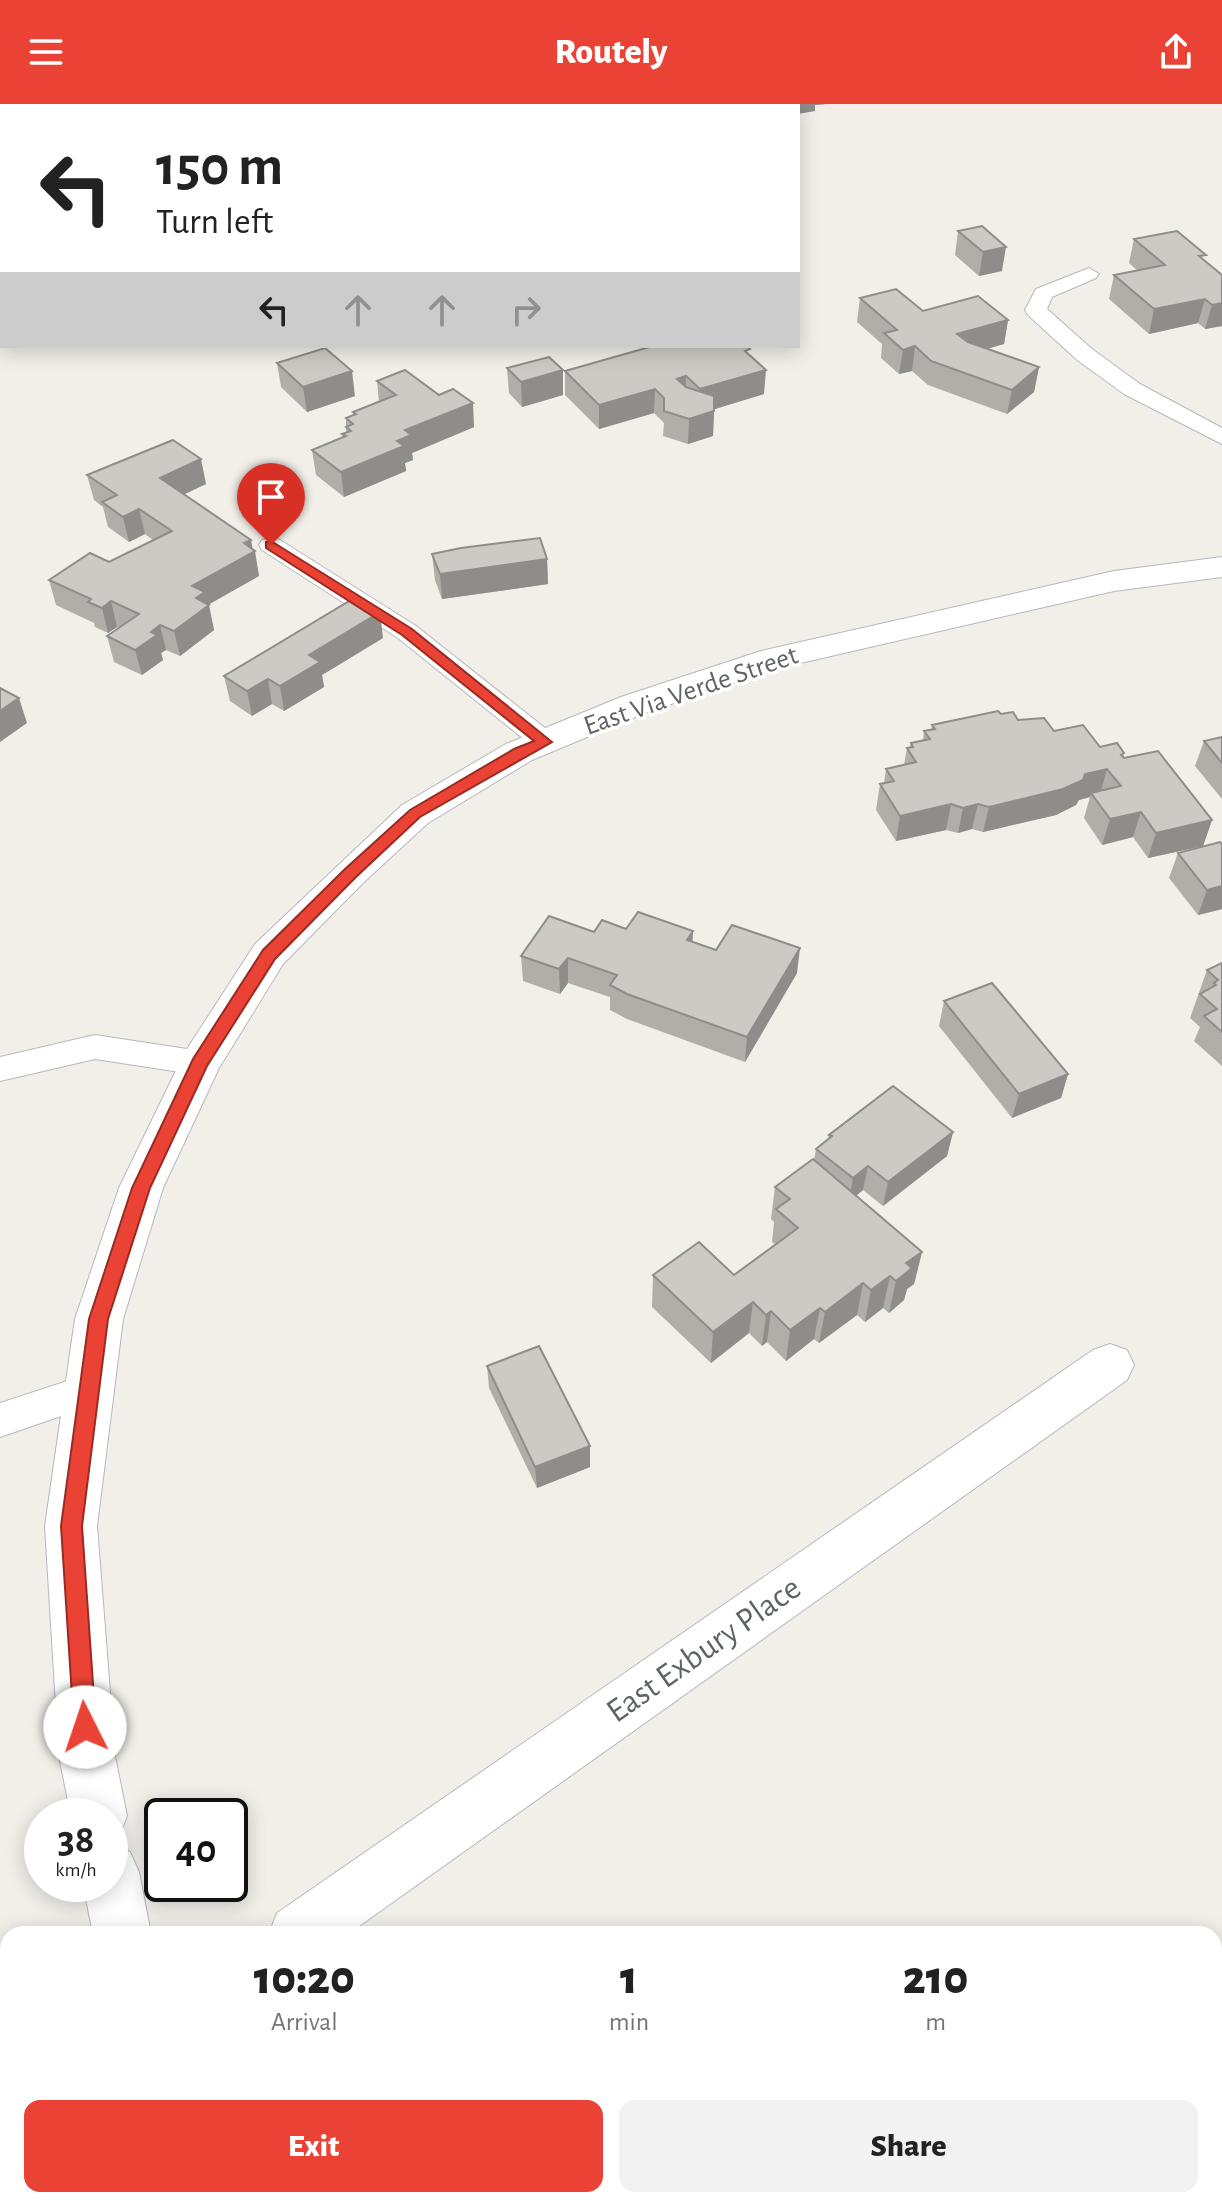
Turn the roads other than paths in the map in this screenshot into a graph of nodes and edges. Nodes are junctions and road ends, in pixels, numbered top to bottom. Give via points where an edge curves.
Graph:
1 (1089, 274) dead end
2 (1222, 437) edge
3 (271, 545) dead end
4 (1222, 567) edge
5 (545, 742) junction
6 (200, 1063) junction
7 (0, 1069) edge
8 (1110, 1365) dead end
9 (89, 1390) junction
10 (0, 1420) edge
11 (95, 1798) edge
12 (116, 1902) edge
13 (120, 1926) edge
14 (309, 1926) edge

1 - 2 lane via 1043,293 1036,310 1132,389
3 - 5 lane via 407,632
4 - 5 street, East Via Verde Street via 1114,581 761,662 633,705
5 - 6 street, East Via Verde Street via 415,814 350,873 269,954
6 - 7 lane via 95,1047
6 - 9 street, East Via Verde Street via 141,1188 99,1319
8 - 14 street, East Exbury Place
9 - 10 lane
9 - 11 street, East Via Verde Street via 71,1526 87,1756
12 - 13 street

